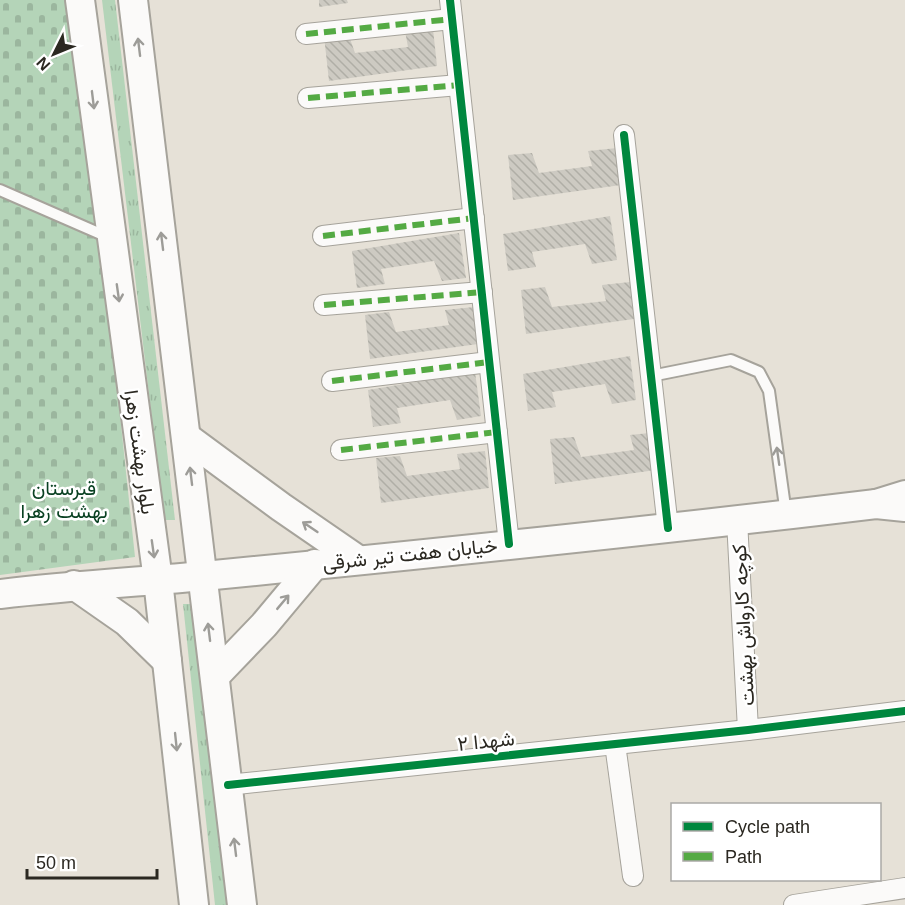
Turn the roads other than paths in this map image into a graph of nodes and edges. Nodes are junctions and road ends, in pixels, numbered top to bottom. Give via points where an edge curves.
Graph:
1 (80, 0) edge
2 (133, 0) edge
3 (451, 10) edge
4 (306, 34) dead end
5 (459, 85) junction
6 (308, 99) dead end
7 (624, 135) dead end
8 (0, 190) edge
9 (474, 218) junction
10 (322, 236) dead end
11 (111, 239) junction
12 (482, 292) junction
13 (324, 304) dead end
14 (489, 362) junction
15 (651, 376) junction
16 (332, 381) dead end
17 (497, 432) junction
18 (186, 437) junction
19 (341, 450) dead end
20 (905, 495) edge
21 (876, 504) junction
22 (905, 507) edge
23 (786, 514) junction
24 (737, 520) junction
25 (669, 528) junction
26 (509, 544) junction
27 (358, 560) junction
28 (315, 564) junction
29 (202, 576) junction
30 (158, 580) junction
31 (74, 585) junction
32 (0, 594) edge
33 (167, 661) junction
34 (215, 676) junction
35 (905, 711) edge
36 (748, 730) junction
37 (615, 744) junction
38 (228, 785) junction
39 (633, 876) dead end
40 (905, 888) edge
41 (194, 905) edge
42 (242, 905) edge
43 (794, 905) edge

1 -> 11 main road, بلوار بهشت زهرا
18 -> 2 main road
3 - 4 street
3 - 5 street
5 - 6 street
5 - 9 street
7 - 15 street
8 - 11 lane
9 - 10 street
9 - 12 street
11 -> 30 main road, بلوار بهشت زهرا
12 - 13 street
12 - 14 street
14 - 16 street
14 - 17 street
23 -> 15 lane via 769,391 759,372 731,360
15 - 25 street
17 - 19 street
17 - 26 street
27 -> 18 main road
29 -> 18 main road
20 - 21 main road, خیابان هفت تیر شرقی
21 - 22 main road, خیابان هفت تیر شرقی
21 - 23 main road, خیابان هفت تیر شرقی
23 - 24 main road, خیابان هفت تیر شرقی
24 - 25 main road, خیابان هفت تیر شرقی
24 - 36 street, کوچه کارواش بهشت
25 - 26 main road, خیابان هفت تیر شرقی
26 - 27 main road, خیابان هفت تیر شرقی
27 - 28 main road, خیابان هفت تیر شرقی
28 - 29 main road, خیابان هفت تیر شرقی
34 -> 28 main road
29 - 30 main road, خیابان هفت تیر شرقی
34 -> 29 main road
30 - 31 main road, خیابان هفت تیر شرقی
30 - 33 main road, بلوار بهشت زهرا
31 - 32 main road, خیابان هفت تیر شرقی
31 - 33 main road via 127,622
33 -> 41 main road, بلوار بهشت زهرا
34 - 38 main road
35 - 36 street, شهدا ۲
36 - 37 street, شهدا ۲
37 - 38 street, شهدا ۲
37 - 39 street
42 -> 38 main road
40 - 43 street

